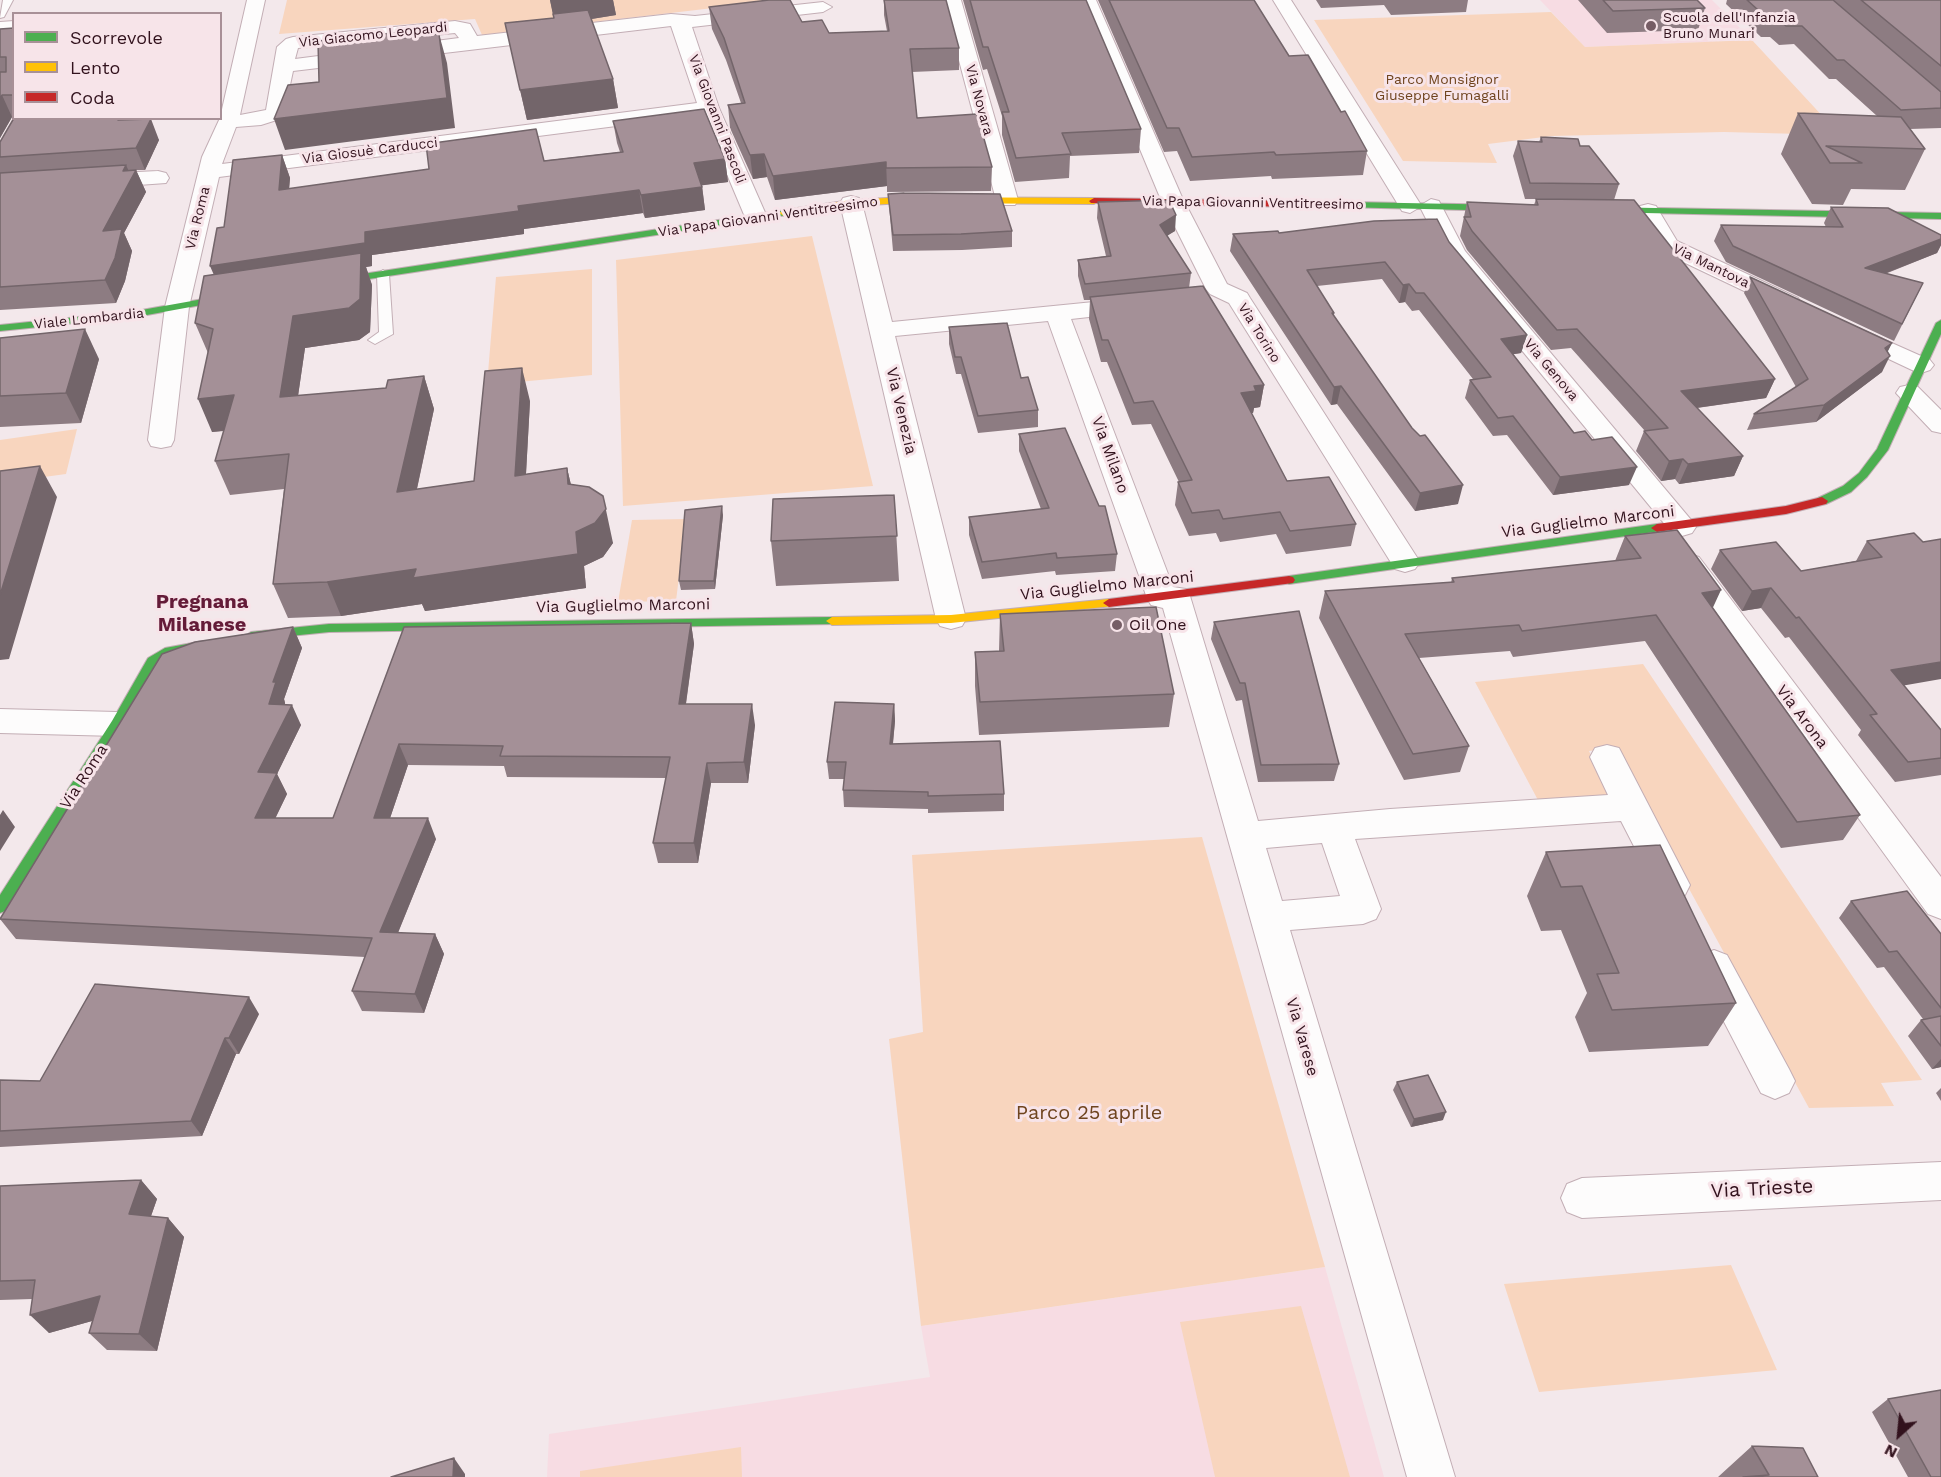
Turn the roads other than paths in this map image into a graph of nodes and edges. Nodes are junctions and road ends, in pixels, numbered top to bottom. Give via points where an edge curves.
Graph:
1 (8, 0) edge
2 (256, 0) edge
3 (952, 0) edge
4 (1087, 0) edge
5 (1282, 0) edge
6 (823, 7) dead end
7 (0, 15) edge
8 (680, 20) junction
9 (709, 108) junction
10 (228, 122) junction
11 (209, 172) junction
12 (158, 178) dead end
13 (79, 183) edge
14 (1007, 200) junction
15 (1173, 201) junction
16 (851, 203) junction
17 (1421, 206) junction
18 (1522, 208) edge
19 (1579, 209) edge
20 (1648, 211) junction
21 (1941, 216) edge
22 (756, 217) junction
23 (383, 274) junction
24 (312, 285) edge
25 (253, 294) edge
26 (1231, 295) junction
27 (1196, 299) edge
28 (1161, 302) edge
29 (177, 307) junction
30 (1057, 313) junction
31 (1941, 323) edge
32 (0, 328) edge
33 (882, 330) junction
34 (375, 340) dead end
35 (1921, 365) junction
36 (1909, 393) junction
37 (1941, 425) edge
38 (161, 440) dead end
39 (1672, 528) junction
40 (1405, 562) junction
41 (1169, 597) junction
42 (951, 619) junction
43 (236, 638) edge
44 (214, 643) edge
45 (0, 721) edge
46 (117, 724) junction
47 (1607, 758) dead end
48 (1631, 807) junction
49 (1334, 828) junction
50 (1244, 836) junction
51 (1941, 904) edge
52 (0, 907) edge
53 (1268, 917) junction
54 (1775, 1081) dead end
55 (1939, 1183) edge
56 (1582, 1198) dead end
57 (1431, 1477) edge

1 - 7 lane
2 - 10 street, Via Roma
3 - 14 street, Via Novara
4 - 15 street, Via Torino
5 - 17 street, Via Genova
6 - 8 street, Via Giacomo Leopardi via 695,22
8 - 9 street, Via Giovanni Pascoli
8 - 10 street, Via Giacomo Leopardi via 284,66 276,114
9 - 11 street, Via Giosuè Carducci
9 - 22 street, Via Giovanni Pascoli
10 - 11 street, Via Roma
11 - 29 street, Via Roma
12 - 13 street
14 - 15 street, Via Papa Giovanni Ventitreesimo
14 - 16 street, Via Papa Giovanni Ventitreesimo
15 - 17 street, Via Papa Giovanni Ventitreesimo
15 - 26 street, Via Torino via 1218,289
16 - 22 street, Via Papa Giovanni Ventitreesimo
16 - 33 street, Via Venezia
17 - 18 street, Via Papa Giovanni Ventitreesimo
17 - 39 street, Via Genova
19 - 20 street
20 - 21 street
20 - 35 street, Via Mantova via 1668,246
22 - 23 street, Via Papa Giovanni Ventitreesimo
23 - 24 street, Via Papa Giovanni Ventitreesimo
23 - 34 lane via 386,334
25 - 29 street
26 - 27 street
26 - 40 street, Via Torino via 1238,298
28 - 30 street
29 - 32 street, Viale Lombardia
29 - 38 street, Via Roma
30 - 33 street
30 - 41 street, Via Milano
31 - 35 street, Via Guglielmo Marconi
33 - 42 street, Via Venezia
35 - 36 street, Via Guglielmo Marconi
36 - 37 street
36 - 39 street, Via Guglielmo Marconi via 1882,450 1847,489 1827,500 1786,510
39 - 40 street, Via Guglielmo Marconi
39 - 51 street, Via Arona
40 - 41 street, Via Guglielmo Marconi
41 - 42 street, Via Guglielmo Marconi
41 - 50 street, Via Varese
42 - 43 street, Via Guglielmo Marconi via 329,628
44 - 46 street, Via Roma via 170,651 153,661
45 - 46 street
46 - 52 street, Via Roma
47 - 48 street
48 - 49 street
48 - 54 street
49 - 50 street
49 - 53 street via 1363,909
50 - 53 street, Via Varese
53 - 57 street, Via Varese
55 - 56 street, Via Trieste

